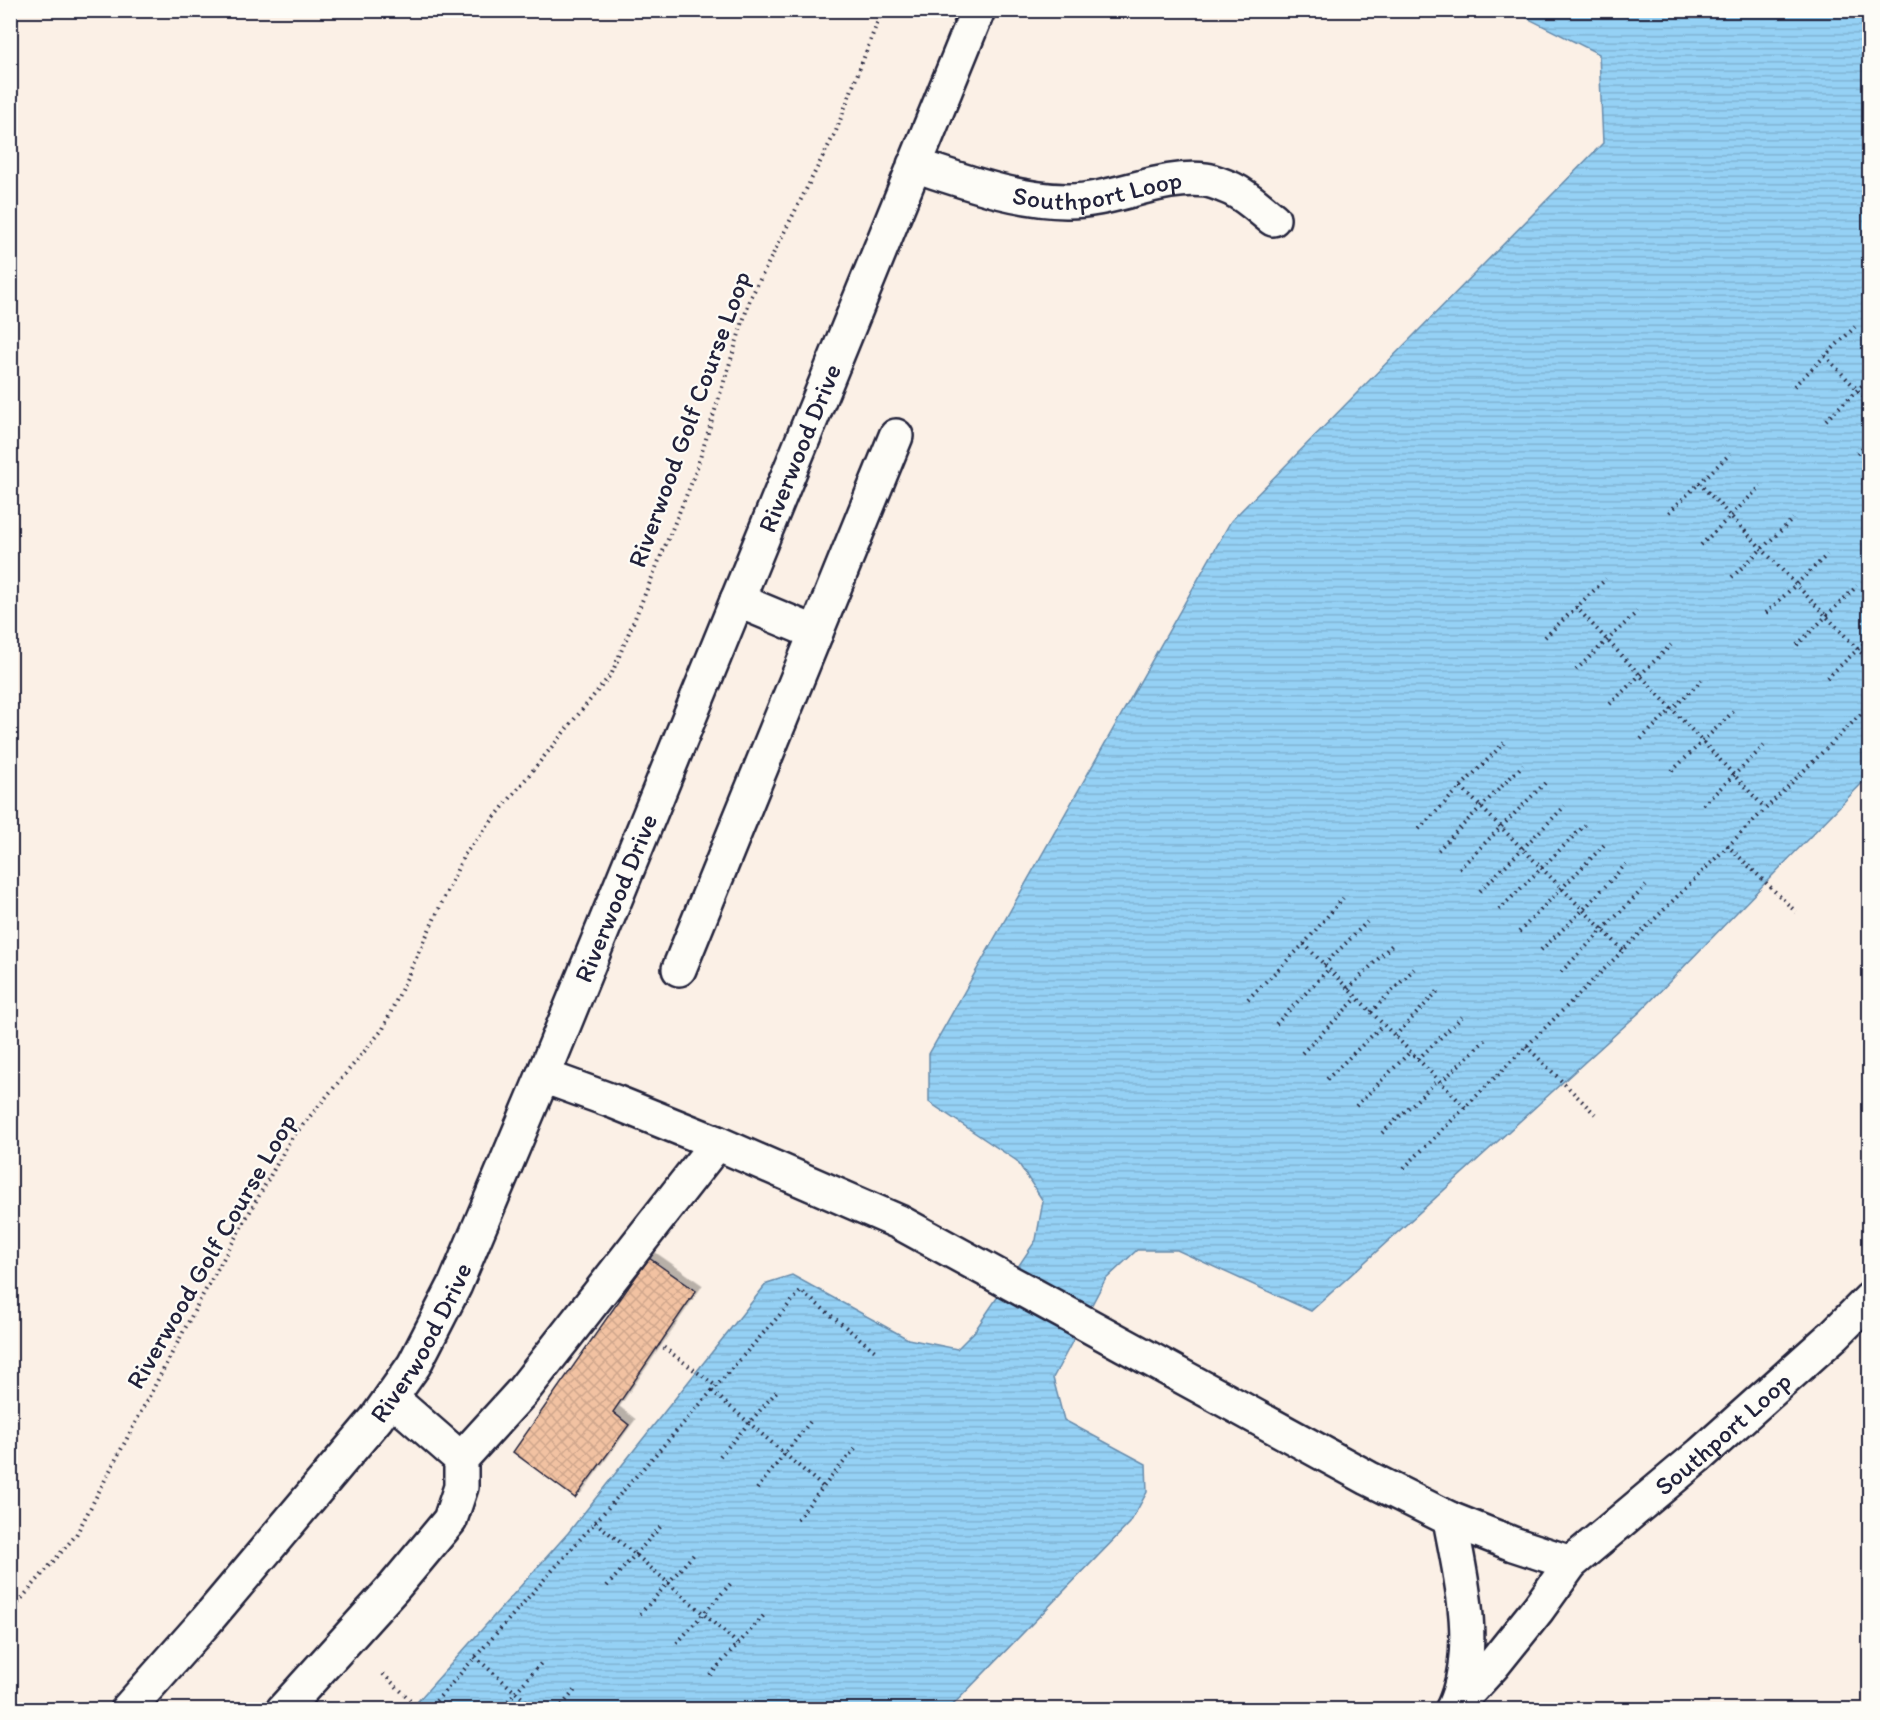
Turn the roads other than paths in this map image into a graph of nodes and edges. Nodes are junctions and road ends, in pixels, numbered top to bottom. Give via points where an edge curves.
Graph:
1 (978, 10) edge
2 (914, 165) junction
3 (1273, 219) dead end
4 (896, 436) dead end
5 (737, 600) junction
6 (816, 633) junction
7 (679, 969) dead end
8 (543, 1076) junction
9 (717, 1143) junction
10 (1869, 1299) edge
11 (391, 1398) junction
12 (461, 1459) junction
13 (1450, 1519) junction
14 (1571, 1563) junction
15 (1453, 1708) edge
16 (127, 1710) edge
17 (283, 1710) edge

1 - 2 street, Riverwood Drive
2 - 3 street, Southport Loop via 1033,199 1069,201 1125,193 1175,180 1207,180 1234,190
2 - 5 street, Riverwood Drive
4 - 6 street
5 - 6 street
5 - 8 street, Riverwood Drive
6 - 7 street
8 - 9 street
8 - 11 street, Riverwood Drive via 455,1286 414,1365
9 - 12 street via 522,1392
9 - 13 street via 899,1222
10 - 14 street, Southport Loop via 1701,1454
11 - 12 street
11 - 16 street, Riverwood Drive
12 - 17 street via 461,1487 450,1520
13 - 14 street
13 - 15 street via 1468,1640 1463,1678
14 - 15 street, Southport Loop via 1499,1657

